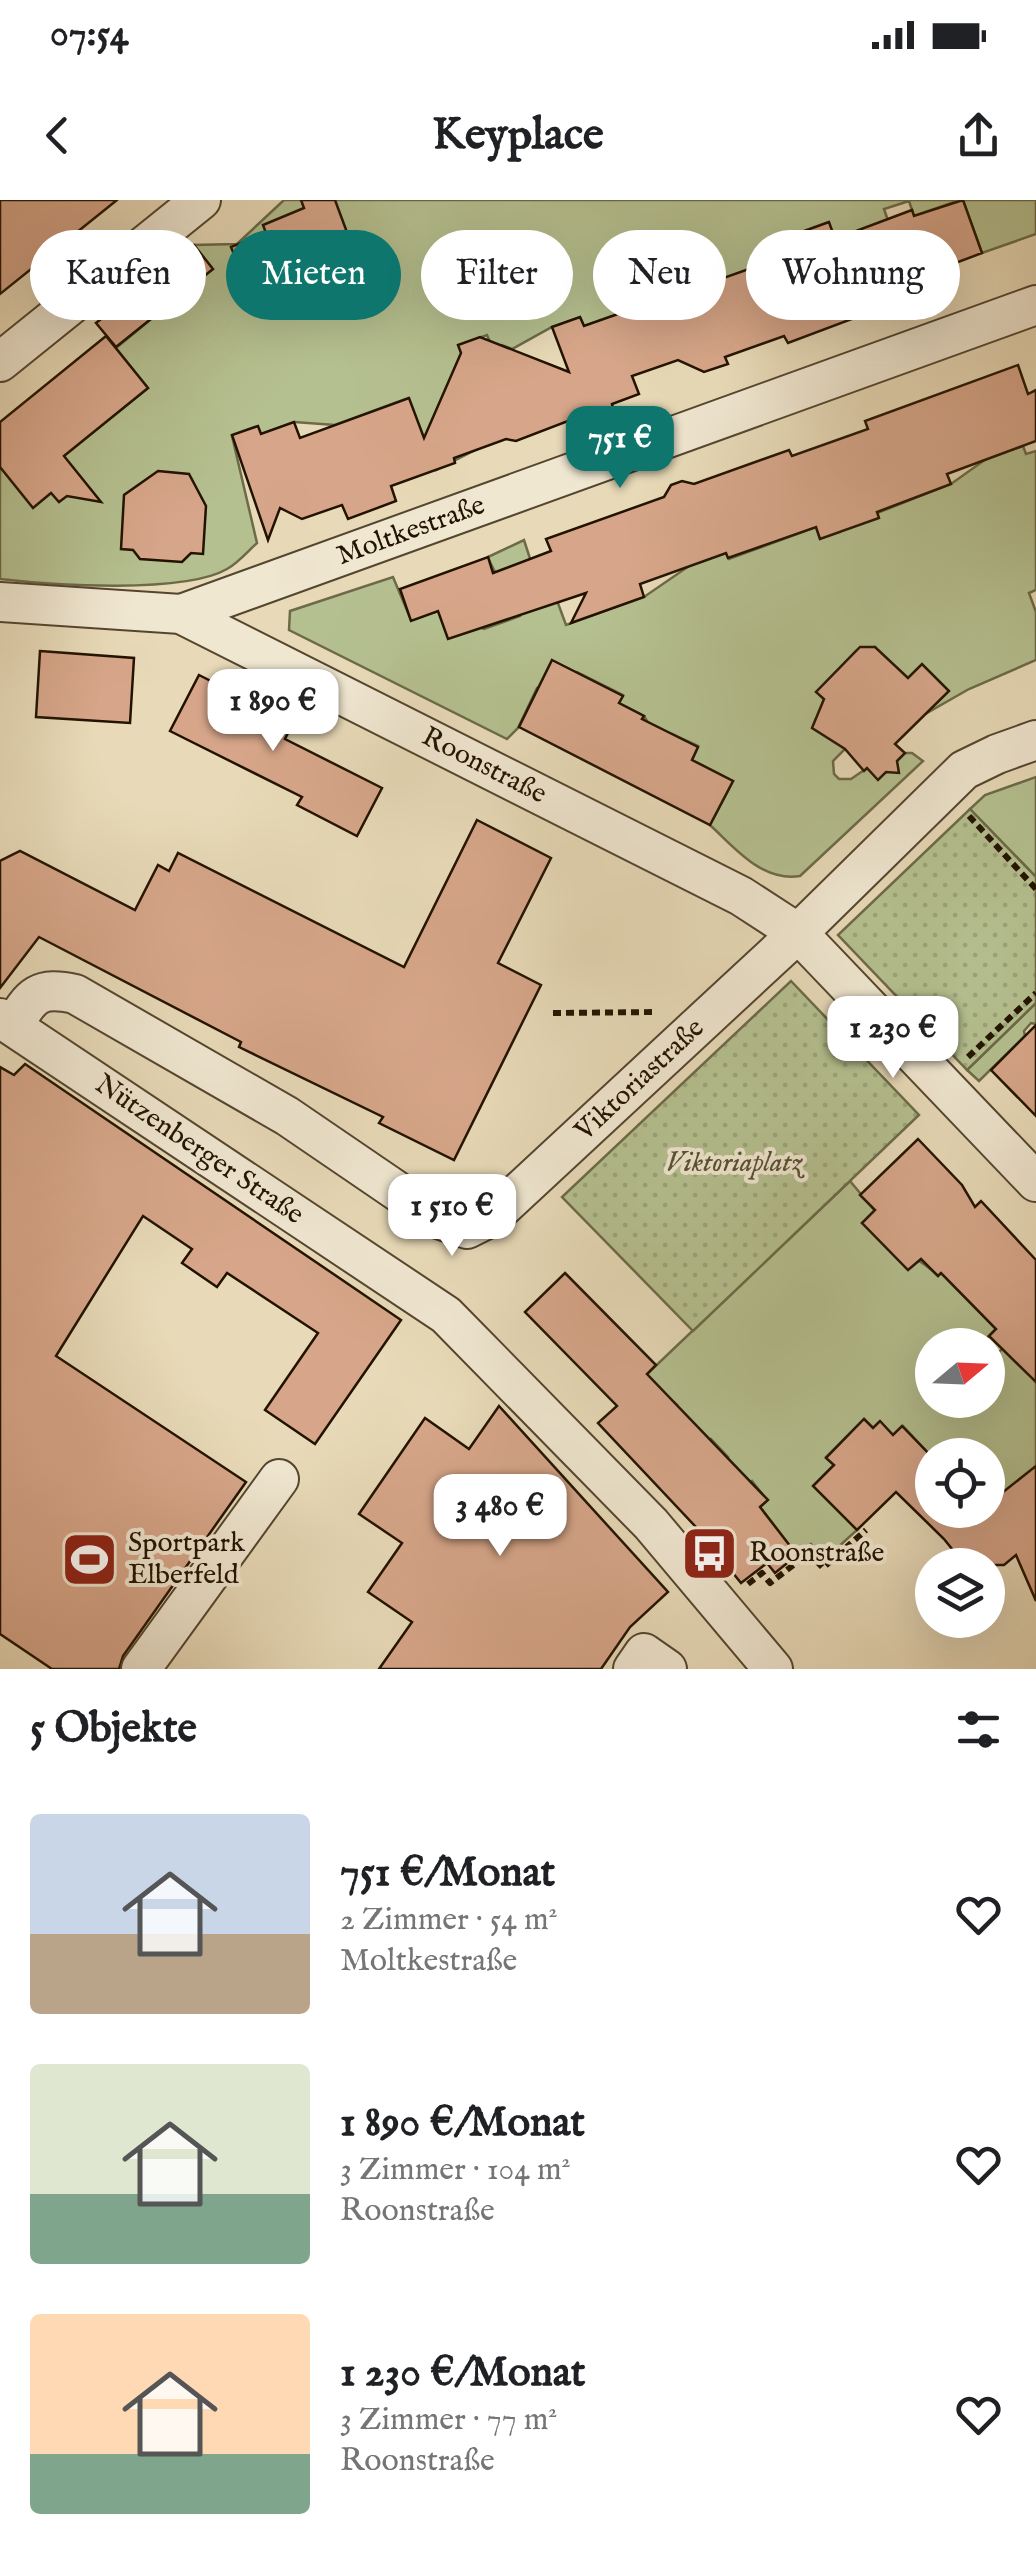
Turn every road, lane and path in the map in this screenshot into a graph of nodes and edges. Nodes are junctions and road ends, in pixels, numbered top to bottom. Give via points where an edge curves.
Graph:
1 (201, 200) edge
2 (1036, 305) edge
3 (0, 362) edge
4 (0, 602) edge
5 (182, 614) junction
6 (1036, 740) edge
7 (945, 789) junction
8 (1036, 889) edge
9 (798, 933) junction
10 (1036, 993) edge
11 (715, 1011) junction
12 (553, 1013) dead end
13 (7, 1022) edge
14 (941, 1082) junction
15 (1036, 1182) edge
16 (279, 1479) dead end
17 (866, 1530) dead end
18 (720, 1606) junction
19 (142, 1669) edge
20 (773, 1669) edge

1 - 3 street
2 - 5 street, Moltkestraße
4 - 5 street, Roonstraße
5 - 9 street, Roonstraße via 741,896
6 - 7 street, Viktoriastraße via 964,770
7 - 8 path
7 - 9 street, Viktoriastraße
9 - 11 street, Viktoriastraße
9 - 14 street, Roonstraße
10 - 14 path
11 - 12 path
11 - 13 street, Viktoriastraße via 493,1216 467,1229 438,1219 287,1116 75,994 51,989 34,996
13 - 18 street, Nützenberger Straße via 446,1315 651,1524
14 - 15 street, Roonstraße
16 - 19 street
17 - 18 path via 823,1568 809,1553 770,1583 762,1573
18 - 20 street, Nützenberger Straße

